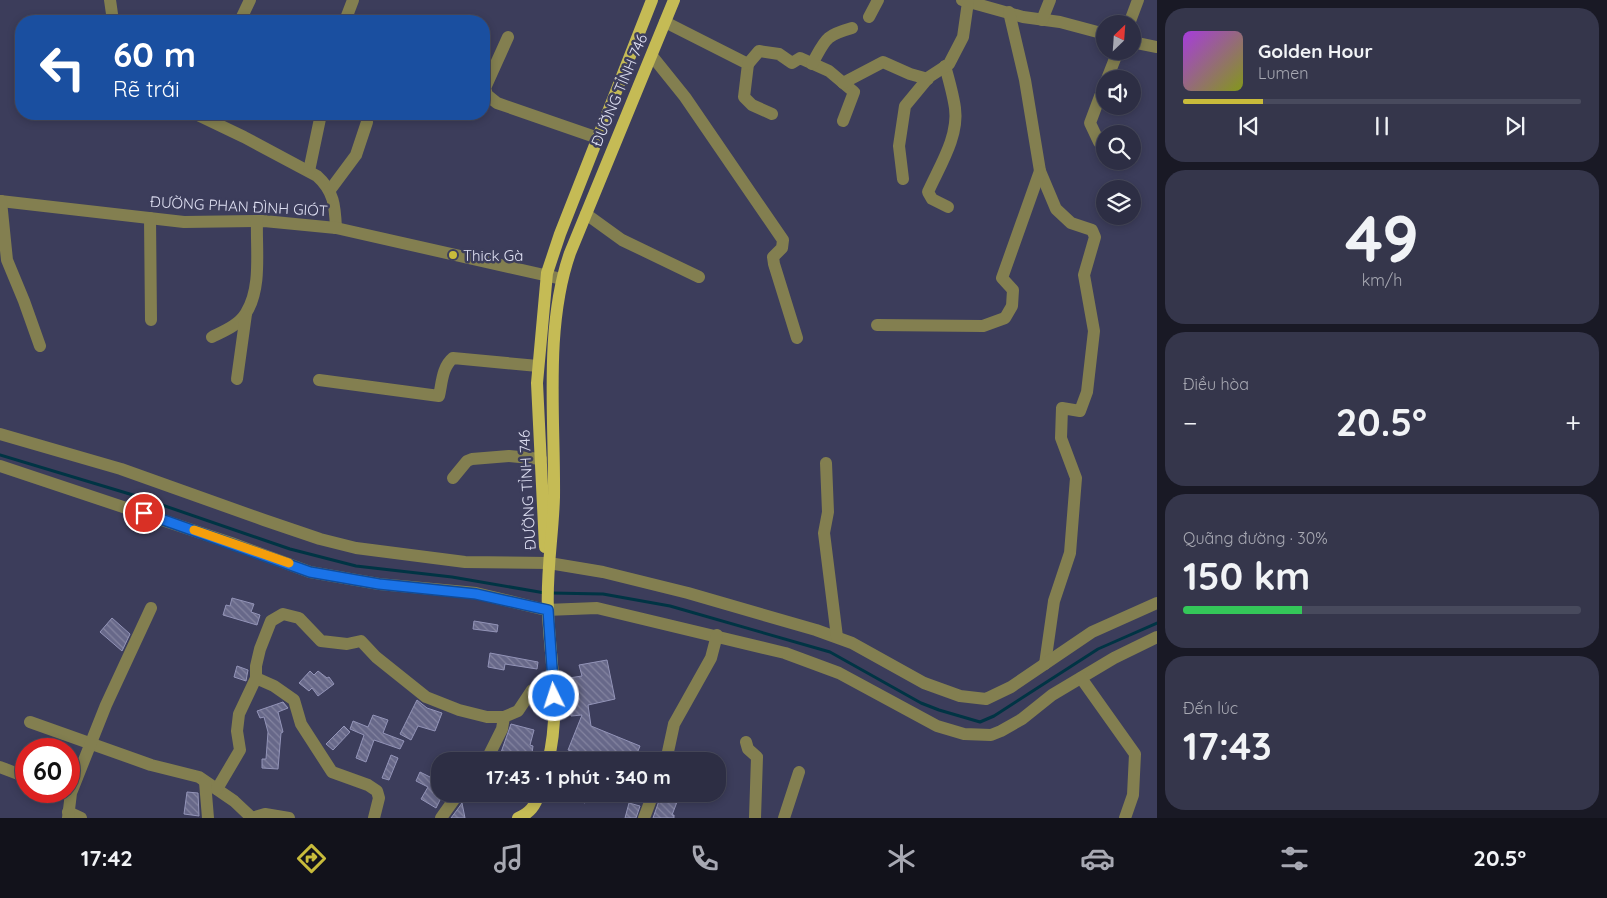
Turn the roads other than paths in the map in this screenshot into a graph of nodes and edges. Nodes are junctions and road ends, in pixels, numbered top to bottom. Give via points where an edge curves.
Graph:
1 (110, 0) edge
2 (250, 0) edge
3 (353, 0) edge
4 (652, 0) edge
5 (674, 0) edge
6 (878, 0) edge
7 (1050, 0) edge
8 (1138, 0) edge
9 (965, 1) edge
10 (988, 3) edge
11 (1010, 12) junction
12 (112, 15) edge
13 (243, 15) edge
14 (347, 15) edge
15 (1132, 15) edge
16 (870, 17) dead end
17 (1042, 20) junction
18 (665, 22) junction
19 (852, 28) dead end
20 (1096, 32) edge
21 (508, 36) dead end
22 (1141, 44) edge
23 (1157, 47) edge
24 (652, 56) junction
25 (748, 64) junction
26 (812, 64) junction
27 (946, 66) junction
28 (490, 77) edge
29 (928, 78) junction
30 (843, 83) junction
31 (490, 98) edge
32 (1096, 106) edge
33 (772, 114) dead end
34 (221, 120) edge
35 (319, 120) edge
36 (843, 121) dead end
37 (367, 122) dead end
38 (1096, 135) edge
39 (598, 138) junction
40 (309, 171) junction
41 (1040, 171) junction
42 (903, 179) dead end
43 (330, 190) junction
44 (0, 201) edge
45 (948, 207) dead end
46 (586, 214) junction
47 (150, 218) junction
48 (257, 221) junction
49 (336, 228) junction
50 (547, 276) junction
51 (699, 277) dead end
52 (562, 279) junction
53 (246, 314) junction
54 (151, 320) dead end
55 (878, 325) dead end
56 (212, 337) dead end
57 (797, 338) dead end
58 (40, 346) dead end
59 (538, 366) junction
60 (237, 379) dead end
61 (320, 380) dead end
62 (0, 434) edge
63 (541, 459) junction
64 (826, 462) dead end
65 (0, 466) edge
66 (453, 478) dead end
67 (548, 563) junction
68 (1157, 603) edge
69 (151, 608) dead end
70 (548, 610) junction
71 (717, 635) junction
72 (1157, 637) edge
73 (837, 638) junction
74 (1045, 664) junction
75 (256, 678) junction
76 (1081, 678) junction
77 (553, 682) junction
78 (504, 717) junction
79 (30, 722) dead end
80 (746, 742) dead end
81 (91, 744) junction
82 (490, 752) edge
83 (549, 752) edge
84 (668, 752) edge
85 (0, 767) edge
86 (80, 767) edge
87 (799, 772) dead end
88 (15, 773) edge
89 (211, 786) junction
90 (452, 802) edge
91 (536, 802) edge
92 (650, 802) edge
93 (68, 815) edge
94 (527, 817) edge
95 (81, 818) edge
96 (208, 818) edge
97 (252, 818) edge
98 (289, 818) edge
99 (374, 818) edge
100 (441, 818) edge
101 (644, 818) edge
102 (755, 818) edge
103 (784, 818) edge
104 (1125, 818) edge

1 - 12 street
2 - 13 street
3 - 14 street
4 - 39 main road, ĐƯỜNG TỈNH 746
5 - 18 main road, ĐƯỜNG TỈNH 746
6 - 16 street
7 - 17 street
8 - 15 street
9 - 10 street
9 - 27 street via 963,37
10 - 11 street
11 - 17 street
11 - 41 street via 1026,80
17 - 20 street
18 - 24 main road, ĐƯỜNG TỈNH 746
18 - 25 street
19 - 26 street via 832,33
21 - 28 street
22 - 23 street
24 - 46 main road, ĐƯỜNG TỈNH 746
24 - 57 street via 685,97 783,240 774,264
25 - 26 street via 759,51 778,54 792,63 800,58
25 - 33 street via 744,97 752,105
26 - 30 street via 829,71
27 - 29 street
27 - 45 street via 955,110 950,144 928,192
29 - 30 street via 882,62
29 - 42 street via 905,106 899,146
30 - 36 street via 854,92
31 - 39 street via 497,104
32 - 38 street via 1090,122
34 - 40 street
35 - 40 street
37 - 43 street via 356,156
39 - 50 main road, ĐƯỜNG TỈNH 746
40 - 43 street
41 - 55 street via 1002,278 1013,290 1012,306 1005,318 983,326
41 - 74 street via 1056,209 1071,223 1092,230 1095,237 1084,275 1094,331 1087,392 1080,411 1062,408 1061,438 1076,478 1070,553 1054,601
43 - 49 street
44 - 47 street, ĐƯỜNG PHAN ĐÌNH GIÓT
44 - 58 street via 7,260
46 - 51 street via 622,240
46 - 52 main road, ĐƯỜNG TỈNH 746
47 - 48 street, ĐƯỜNG PHAN ĐÌNH GIÓT via 184,222
47 - 54 street
48 - 49 street, ĐƯỜNG PHAN ĐÌNH GIÓT
48 - 53 street via 256,281
49 - 50 street, ĐƯỜNG PHAN ĐÌNH GIÓT
50 - 52 street, ĐƯỜNG PHAN ĐÌNH GIÓT
50 - 59 main road, ĐƯỜNG TỈNH 746
52 - 67 main road, ĐƯỜNG TỈNH 746 via 552,378 554,518
53 - 56 street via 231,328
53 - 60 street
59 - 61 street via 453,358 447,362 439,396
59 - 63 main road, ĐƯỜNG TỈNH 746
62 - 67 street via 121,469 320,539 356,548 464,562
63 - 66 street via 509,456 472,459
63 - 67 main road, ĐƯỜNG TỈNH 746 via 542,518
64 - 73 street via 828,512 824,533
65 - 70 street via 222,539 310,572 379,584 476,594
67 - 70 main road
67 - 73 street via 603,572 688,593
68 - 74 street via 1092,632
69 - 81 street
70 - 71 street via 597,608
70 - 77 main road
71 - 76 street via 785,653 839,673 937,726 964,734 991,735 1022,719 1052,695
71 - 84 street via 711,658 674,724
72 - 76 street
73 - 74 street via 924,683 960,696 986,699
75 - 78 street via 260,649 271,621 283,614 299,618 321,641 347,644 361,640 376,658 426,697 459,710 487,717
75 - 89 street via 239,714 240,750
75 - 99 street via 294,700 301,724 332,772 377,791 379,798
76 - 104 street via 1135,754 1133,795
77 - 78 street via 532,690 518,711
77 - 83 main road via 554,724
78 - 82 street
79 - 81 street
80 - 102 street via 748,749 757,757
81 - 86 street
81 - 89 street via 151,765 199,777
85 - 88 street
87 - 103 street
89 - 96 street
89 - 97 street
90 - 100 street
91 - 94 main road
92 - 101 street
93 - 95 street
97 - 98 street via 265,814

